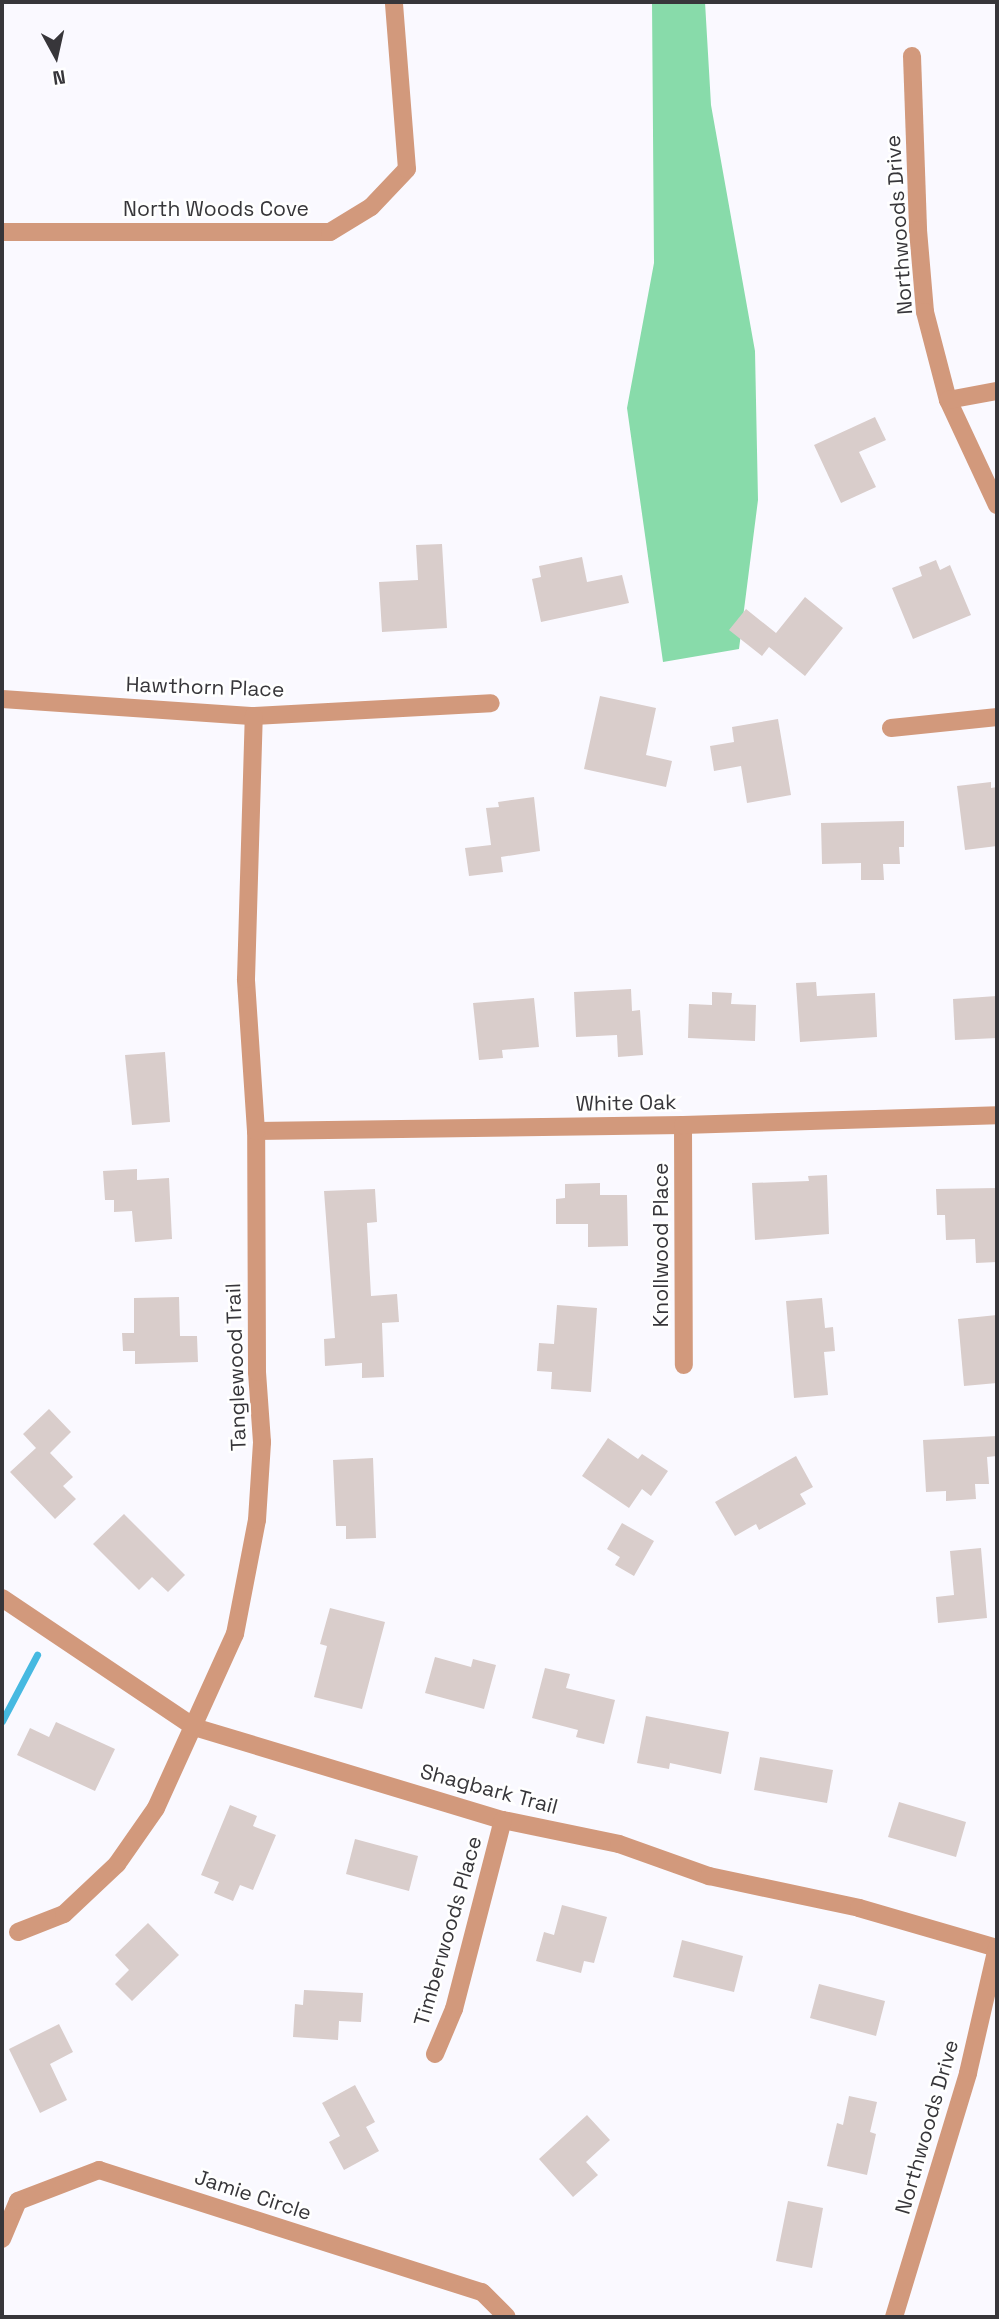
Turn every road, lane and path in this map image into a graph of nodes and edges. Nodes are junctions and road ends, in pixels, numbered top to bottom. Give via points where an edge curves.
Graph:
1 (394, 2) edge
2 (912, 56) dead end
3 (2, 232) edge
4 (997, 391) edge
5 (948, 400) junction
6 (997, 505) edge
7 (2, 699) edge
8 (491, 703) dead end
9 (254, 716) junction
10 (997, 717) edge
11 (891, 728) dead end
12 (997, 1115) edge
13 (683, 1125) junction
14 (256, 1132) junction
15 (684, 1365) dead end
16 (2, 1598) edge
17 (194, 1727) junction
18 (503, 1820) junction
19 (18, 1932) dead end
20 (997, 1948) edge
21 (435, 2054) dead end
22 (2, 2239) edge
23 (507, 2317) edge
24 (894, 2317) edge

1 - 3 street, North Woods Cove via 407,169 371,207 330,232
2 - 5 street, Northwoods Drive via 925,312
4 - 5 street
5 - 6 street, Northwoods Drive
7 - 9 street, Hawthorn Place
8 - 9 street, Hawthorn Place
9 - 14 street, Tanglewood Trail via 246,979
10 - 11 street
12 - 13 street, White Oak
13 - 14 street, White Oak
13 - 15 street, Knollwood Place
14 - 17 street, Tanglewood Trail via 257,1372 262,1442 257,1520 235,1634
16 - 17 street, Shagbark Trail
17 - 18 street, Shagbark Trail
17 - 19 street, Tanglewood Trail via 156,1808 117,1864 65,1914
18 - 20 street, Shagbark Trail via 619,1844 709,1876 859,1908
18 - 21 street, Timberwoods Place via 454,2009
20 - 24 street, Northwoods Drive via 968,2073
22 - 23 street, Jamie Circle via 18,2201 99,2170 482,2292

